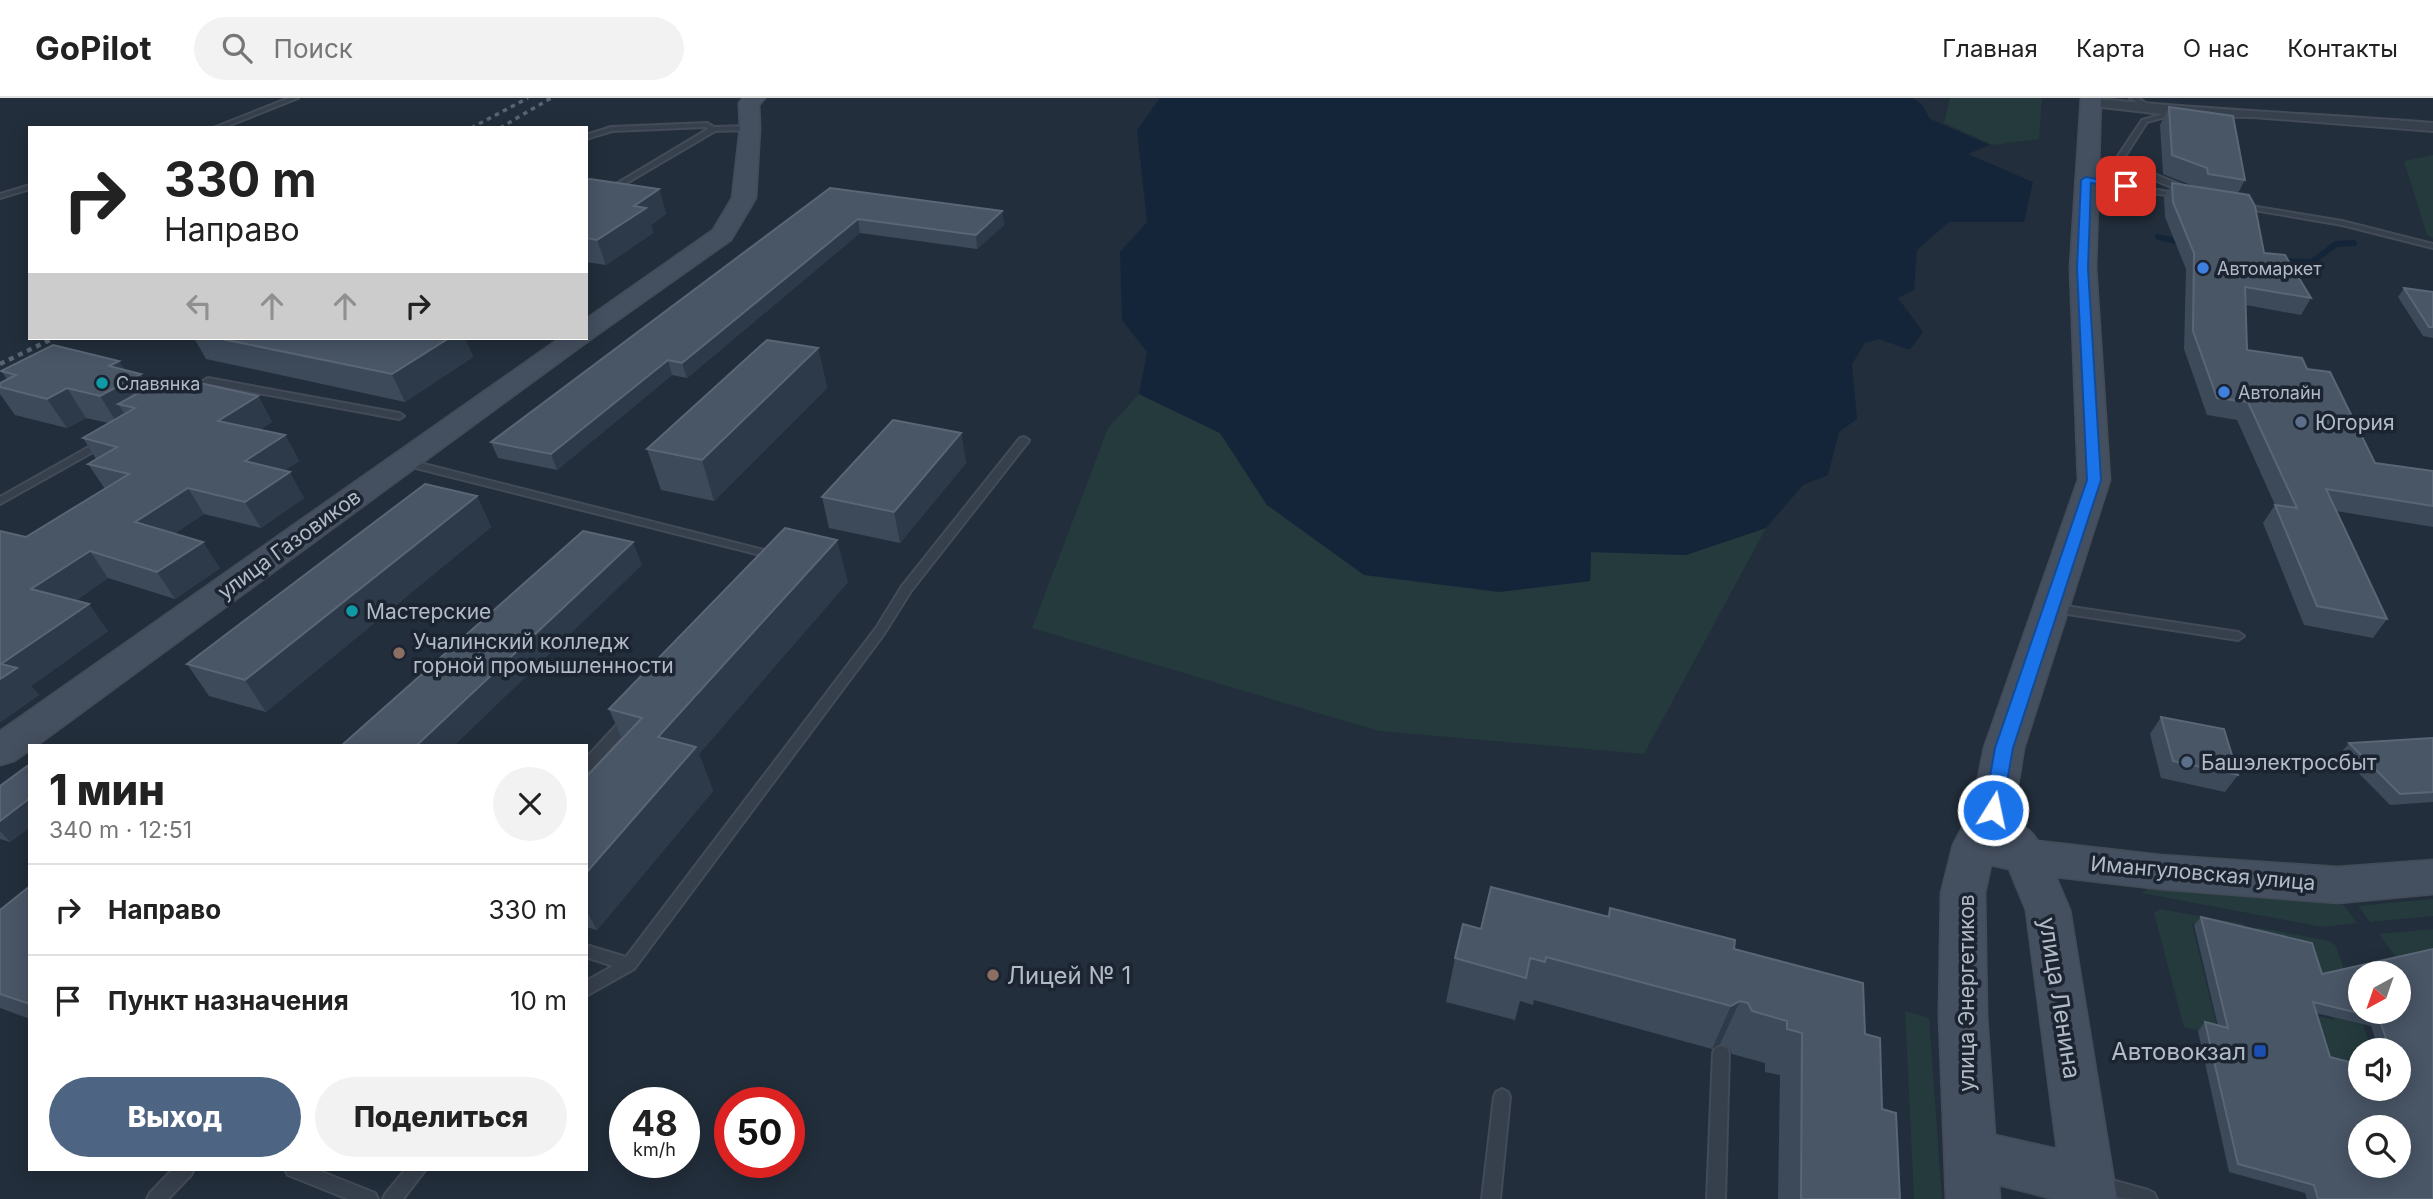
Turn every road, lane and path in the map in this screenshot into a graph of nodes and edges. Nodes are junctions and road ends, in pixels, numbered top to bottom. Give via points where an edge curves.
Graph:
1 (295, 98) edge
2 (755, 98) edge
3 (2133, 98) edge
4 (2090, 100) edge
5 (2150, 108) junction
6 (2179, 112) junction
7 (221, 126) edge
8 (2433, 127) edge
9 (750, 128) junction
10 (713, 129) junction
11 (588, 138) edge
12 (2117, 162) junction
13 (2095, 181) junction
14 (28, 188) edge
15 (2191, 194) joint
16 (0, 196) edge
17 (588, 204) edge
18 (2229, 204) edge
19 (2433, 246) edge
20 (588, 331) edge
21 (575, 340) edge
22 (185, 394) edge
23 (399, 416) dead end
24 (116, 434) edge
25 (1024, 440) dead end
26 (403, 462) junction
27 (0, 501) edge
28 (774, 562) edge
29 (2051, 608) junction
30 (2238, 636) dead end
31 (641, 707) edge
32 (0, 751) edge
33 (588, 765) edge
34 (1984, 827) junction
35 (2025, 856) junction
36 (2433, 877) edge
37 (588, 952) edge
38 (629, 964) junction
39 (588, 988) edge
40 (1721, 1053) dead end
41 (1502, 1097) dead end
42 (183, 1171) edge
43 (299, 1171) edge
44 (415, 1171) edge
45 (1971, 1176) edge
46 (2088, 1191) edge
47 (156, 1199) edge
48 (369, 1199) edge
49 (392, 1199) edge
50 (1491, 1199) edge
51 (1716, 1199) edge
52 (2148, 1199) edge

1 - 7 lane
2 - 9 main road via 748,103
3 - 5 lane
4 - 5 street
4 - 13 main road, улица Энергетиков
5 - 6 street
6 - 8 street via 2332,113
6 - 12 lane via 2144,121
9 - 10 lane
9 - 20 main road via 744,198 722,235
10 - 11 lane via 707,125 611,129
10 - 17 lane
12 - 13 lane
12 - 15 lane
13 - 15 lane
13 - 29 main road, улица Энергетиков via 2083,268 2094,480
14 - 16 lane
18 - 19 lane via 2342,223
21 - 26 main road, улица Газовиков
22 - 23 lane via 208,381
24 - 27 lane
25 - 38 lane via 906,589 880,631
26 - 28 lane
26 - 32 main road, улица Газовиков
29 - 30 lane
29 - 34 main road, улица Энергетиков via 2004,748
31 - 33 lane
34 - 35 main road, улица Ленина
34 - 45 main road, улица Энергетиков via 1963,893
35 - 36 main road, Имангуловская улица via 2338,885
35 - 46 main road, улица Ленина via 2048,910
37 - 38 lane
38 - 39 lane
40 - 51 lane
41 - 50 lane
42 - 47 lane
43 - 48 lane
44 - 49 lane
45 - 46 main road
46 - 52 lane

